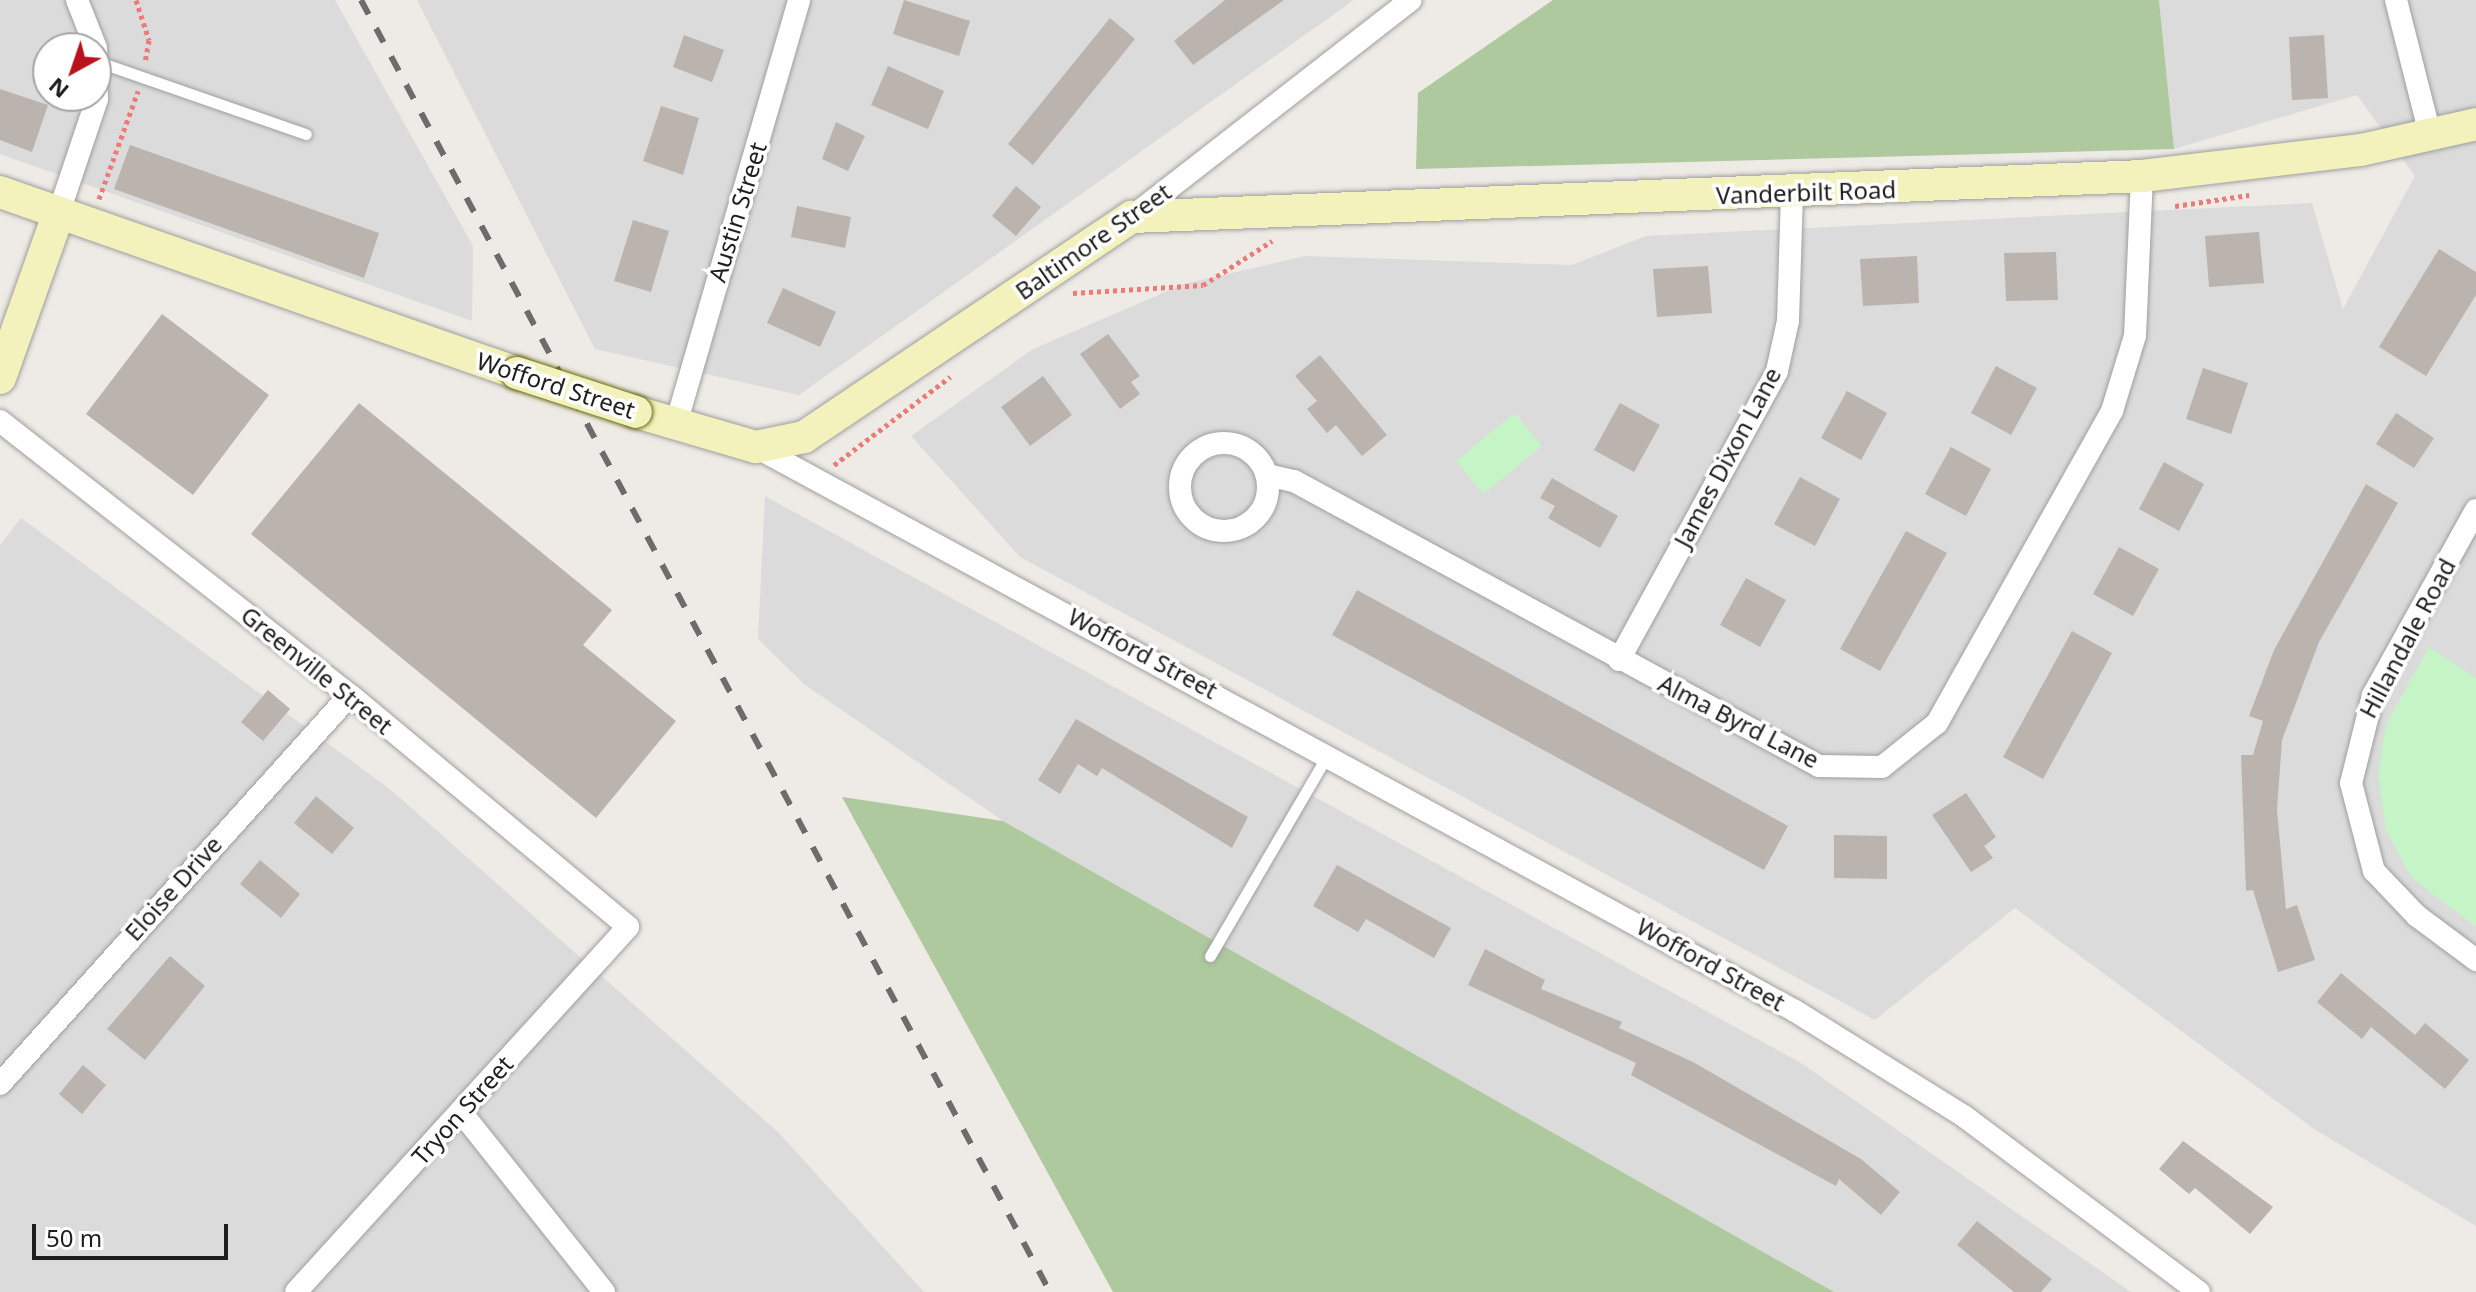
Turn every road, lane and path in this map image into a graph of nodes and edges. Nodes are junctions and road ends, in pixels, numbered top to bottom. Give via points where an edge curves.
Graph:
1 (77, 0) edge
2 (136, 0) edge
3 (799, 0) edge
4 (1411, 0) edge
5 (2396, 0) edge
6 (89, 32) edge
7 (112, 59) edge
8 (144, 72) junction
9 (93, 112) edge
10 (2476, 124) edge
11 (306, 134) dead end
12 (2430, 134) junction
13 (2142, 176) junction
14 (0, 192) edge
15 (1792, 193) junction
16 (58, 215) junction
17 (1132, 217) junction
18 (90, 226) junction
19 (1281, 237) dead end
20 (1062, 295) dead end
21 (964, 367) dead end
22 (0, 378) edge
23 (0, 421) edge
24 (676, 424) junction
25 (756, 447) junction
26 (830, 468) dead end
27 (1267, 475) dead end
28 (2476, 510) edge
29 (1619, 660) junction
30 (350, 695) junction
31 (1328, 754) junction
32 (628, 927) joint
33 (1210, 956) dead end
34 (2476, 960) edge
35 (0, 1084) edge
36 (461, 1112) junction
37 (296, 1292) edge
38 (604, 1292) edge
39 (2199, 1292) edge

1 - 6 street
2 - 8 path via 149,40
3 - 24 street, Austin Street
4 - 17 street, Baltimore Street
5 - 12 street
7 - 8 lane
8 - 11 lane
8 - 18 path
9 - 16 street
10 - 12 street, Vanderbilt Road
12 - 13 street, Vanderbilt Road via 2242,168
13 - 15 street, Vanderbilt Road
13 - 29 street, Alma Byrd Lane via 2135,336 2112,411 1937,723 1882,767 1819,766
14 - 16 street, Wofford Street
15 - 17 street, Vanderbilt Road
15 - 29 street, James Dixon Lane via 1788,321 1777,371
16 - 18 street, Wofford Street
16 - 22 street
17 - 25 street, Baltimore Street via 828,426
18 - 24 street, Wofford Street, bridge
19 - 20 path via 1203,285
21 - 26 path
23 - 30 street, Greenville Street
24 - 25 street, Wofford Street
25 - 31 street, Wofford Street
27 - 29 street, Alma Byrd Lane via 1294,481
28 - 34 street, Hillandale Road via 2373,695 2351,783 2374,871 2417,916
30 - 32 street, Greenville Street
30 - 35 street, Eloise Drive
31 - 33 lane
31 - 39 street, Wofford Street via 1876,1059
32 - 36 street, Tryon Street
36 - 37 street, Tryon Street
36 - 38 street

